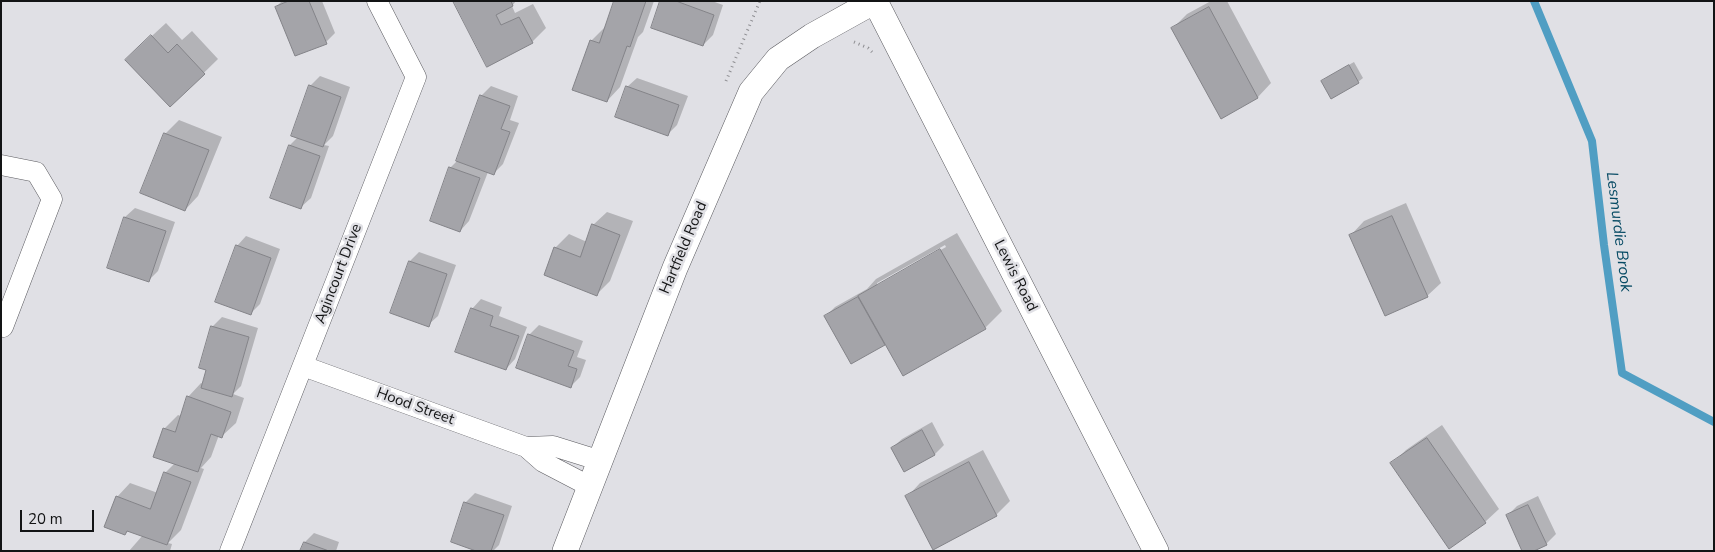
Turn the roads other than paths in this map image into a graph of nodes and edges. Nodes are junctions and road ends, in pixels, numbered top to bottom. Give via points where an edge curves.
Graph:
1 (377, 1) edge
2 (875, 1) edge
3 (1, 165) edge
4 (3, 327) dead end
5 (303, 366) junction
6 (526, 447) junction
7 (601, 461) junction
8 (591, 487) junction
9 (230, 551) edge
10 (565, 551) edge
11 (1156, 551) edge

1 - 5 street, Agincourt Drive via 416,77
2 - 7 street, Hartfield Road via 778,59 751,92 675,268
2 - 11 street, Lewis Road
3 - 4 street via 36,172 52,199
5 - 6 street, Hood Street
5 - 9 street, Agincourt Drive
6 - 7 street, Hood Street via 553,446
6 - 8 street, Hood Street via 543,462
7 - 8 street, Hartfield Road
8 - 10 street, Hartfield Road

